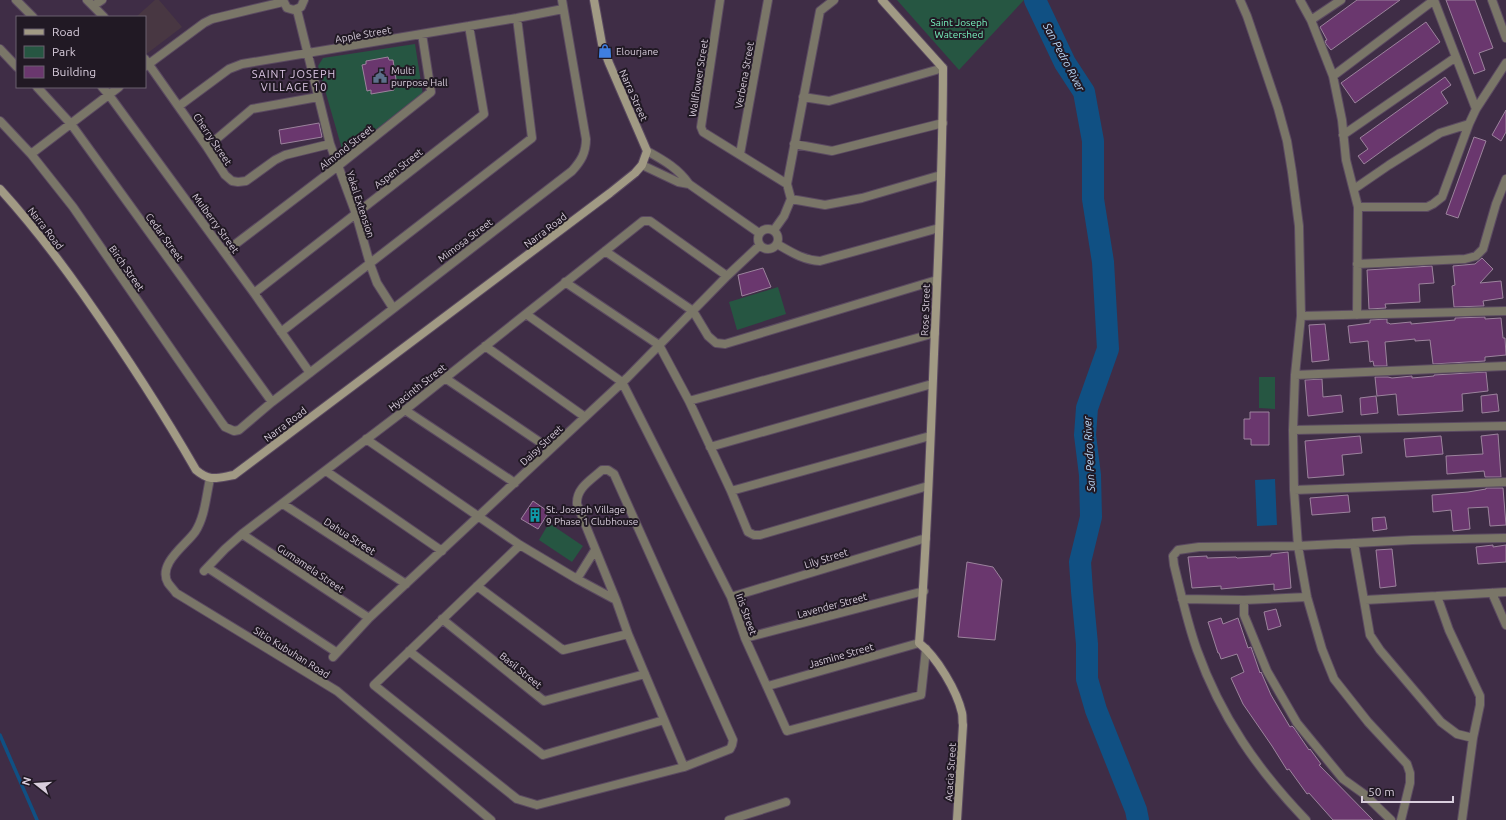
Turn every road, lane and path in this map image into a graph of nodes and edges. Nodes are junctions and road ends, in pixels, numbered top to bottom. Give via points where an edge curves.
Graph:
1 (16, 0) edge
2 (102, 0) edge
3 (304, 0) edge
4 (562, 0) edge
5 (594, 0) edge
6 (720, 0) edge
7 (768, 0) edge
8 (834, 0) edge
9 (882, 0) edge
10 (1240, 0) edge
11 (1300, 0) edge
12 (1341, 0) edge
13 (1434, 0) edge
14 (1492, 0) edge
15 (283, 1) edge
16 (90, 3) edge
17 (563, 9) junction
18 (297, 10) junction
19 (32, 16) edge
20 (103, 16) edge
21 (517, 18) junction
22 (1311, 20) junction
23 (469, 26) junction
24 (422, 34) junction
25 (1506, 38) edge
26 (0, 49) edge
27 (307, 53) junction
28 (1456, 57) junction
29 (146, 63) edge
30 (1506, 63) edge
31 (16, 66) edge
32 (944, 68) junction
33 (1332, 76) junction
34 (38, 88) edge
35 (103, 88) edge
36 (118, 88) edge
37 (109, 95) junction
38 (318, 96) junction
39 (803, 97) junction
40 (179, 106) junction
41 (1476, 109) junction
42 (0, 121) edge
43 (943, 123) junction
44 (71, 124) junction
45 (1469, 124) junction
46 (1344, 135) junction
47 (330, 144) junction
48 (794, 144) junction
49 (207, 146) junction
50 (647, 151) junction
51 (31, 154) junction
52 (740, 154) junction
53 (642, 165) junction
54 (338, 166) junction
55 (941, 175) junction
56 (1506, 179) edge
57 (689, 184) junction
58 (787, 184) junction
59 (0, 189) edge
60 (1354, 189) junction
61 (791, 199) junction
62 (1358, 207) junction
63 (356, 214) junction
64 (939, 228) junction
65 (774, 230) junction
66 (759, 233) junction
67 (777, 244) junction
68 (760, 245) junction
69 (605, 251) junction
70 (225, 252) junction
71 (370, 264) junction
72 (1357, 264) junction
73 (727, 276) junction
74 (937, 280) junction
75 (565, 282) junction
76 (254, 293) junction
77 (393, 308) junction
78 (693, 311) junction
79 (1506, 311) edge
80 (526, 314) junction
81 (1357, 315) junction
82 (1301, 316) junction
83 (281, 332) junction
84 (934, 333) junction
85 (485, 346) junction
86 (659, 346) junction
87 (1506, 366) edge
88 (310, 373) junction
89 (1295, 375) junction
90 (445, 378) junction
91 (622, 382) junction
92 (932, 384) junction
93 (690, 401) junction
94 (272, 402) junction
95 (405, 410) junction
96 (585, 417) junction
97 (1506, 426) edge
98 (230, 430) joint
99 (1293, 430) junction
100 (930, 436) junction
101 (366, 439) junction
102 (710, 447) junction
103 (550, 449) junction
104 (326, 471) junction
105 (210, 479) junction
106 (1506, 482) edge
107 (515, 483) junction
108 (928, 486) junction
109 (1294, 490) junction
110 (731, 491) junction
111 (283, 504) junction
112 (478, 517) junction
113 (242, 534) junction
114 (926, 538) junction
115 (1506, 538) edge
116 (1354, 543) junction
117 (520, 545) junction
118 (1298, 546) junction
119 (595, 550) junction
120 (442, 551) junction
121 (577, 579) junction
122 (406, 584) junction
123 (477, 586) junction
124 (924, 591) junction
125 (1506, 592) edge
126 (1492, 593) junction
127 (1437, 596) junction
128 (731, 597) junction
129 (1307, 597) junction
130 (1182, 598) junction
131 (616, 600) junction
132 (1244, 600) junction
133 (1365, 600) junction
134 (369, 618) junction
135 (442, 619) junction
136 (1506, 625) edge
137 (628, 634) junction
138 (745, 638) junction
139 (922, 646) junction
140 (409, 651) junction
141 (335, 655) joint
142 (645, 674) junction
143 (768, 686) junction
144 (664, 720) junction
145 (1473, 738) junction
146 (684, 766) junction
147 (786, 802) dead end
148 (491, 820) edge
149 (729, 820) edge
150 (957, 820) edge
151 (1306, 820) edge
152 (1391, 820) edge
153 (1401, 820) edge
154 (1462, 820) edge

1 - 19 street
2 - 16 street
3 - 18 street
4 - 17 street, Mimosa Street
5 - 50 street, Narra Street via 602,44
6 - 52 street, Wallflower Street via 701,128 703,132
7 - 52 street, Verbena Street
8 - 39 street via 820,10
9 - 32 street
10 - 82 street via 1274,95 1287,141 1299,226
11 - 22 street
12 - 22 street
13 - 28 street
13 - 33 street
14 - 25 street
15 - 18 street via 290,10
15 - 29 street via 212,19
16 - 20 street
17 - 21 street, Apple Street
17 - 77 street, Mimosa Street via 586,139 584,156 572,171
18 - 27 street, Yakal Extension
21 - 23 street, Apple Street
21 - 71 street via 532,138
22 - 33 street
23 - 24 street, Apple Street
23 - 63 street, Aspen Street via 484,114
24 - 27 street, Apple Street
24 - 54 street, Almond Street via 431,92
26 - 31 street
27 - 38 street, Yakal Extension
27 - 40 street, Apple Street via 235,66
28 - 41 street
28 - 46 street
29 - 40 street, Cherry Street
30 - 41 street
32 - 39 street via 829,101
32 - 43 street, Rose Street
33 - 46 street
34 - 44 street, Cedar Street
35 - 37 street, Mulberry Street
36 - 37 street
37 - 44 street
37 - 70 street, Mulberry Street
38 - 47 street, Yakal Extension
38 - 49 street via 252,109
39 - 48 street
40 - 49 street, Cherry Street
41 - 45 street
42 - 51 street, Birch Street
43 - 48 street via 832,151
43 - 55 street, Rose Street
44 - 51 street
44 - 94 street, Cedar Street
45 - 60 street via 1440,133
45 - 62 street via 1442,197 1433,204 1427,207
46 - 60 street via 1346,160
47 - 49 street, Cherry Street via 280,157 246,181 238,182 225,175
47 - 54 street, Yakal Extension
48 - 58 street
50 - 53 street, Narra Road
50 - 57 street via 672,165 683,174
51 - 98 street, Birch Street via 73,208 222,423
52 - 58 street, Wallflower Street
53 - 57 street via 678,182
53 - 105 street, Narra Road via 610,194 234,475
54 - 63 street, Yakal Extension
54 - 70 street, Almond Street
55 - 61 street via 862,198 826,205
55 - 64 street, Rose Street
56 - 72 street via 1483,249 1476,256 1464,259
57 - 66 street
58 - 61 street
59 - 105 street, Narra Road via 26,218 116,340 196,470
60 - 62 street
61 - 65 street via 784,216
62 - 72 street
63 - 71 street, Yakal Extension
63 - 76 street, Aspen Street
64 - 67 street via 820,262 800,257
64 - 74 street, Rose Street
65 - 66 street via 767,228
65 - 67 street via 778,238
66 - 68 street
67 - 68 street via 769,249
68 - 73 street, Daisy Street
69 - 73 street, Hyacinth Street via 643,221 650,221
69 - 75 street, Hyacinth Street
69 - 78 street
70 - 76 street, Mulberry Street
71 - 77 street, Yakal Extension via 377,283
71 - 83 street
72 - 81 street
73 - 78 street, Daisy Street
74 - 78 street via 725,344 716,343 708,336
74 - 84 street, Rose Street
75 - 80 street, Hyacinth Street
75 - 86 street
76 - 83 street, Mulberry Street
77 - 88 street, Mimosa Street
78 - 86 street, Daisy Street
79 - 81 street
80 - 85 street, Hyacinth Street
80 - 91 street
81 - 82 street
82 - 89 street
83 - 88 street, Mulberry Street
84 - 92 street, Rose Street
84 - 93 street
85 - 90 street, Hyacinth Street
85 - 96 street
86 - 91 street, Daisy Street
86 - 93 street
87 - 89 street
88 - 94 street, Mimosa Street
89 - 99 street
90 - 95 street, Hyacinth Street
90 - 103 street
91 - 96 street, Daisy Street
91 - 128 street, Iris Street
92 - 100 street, Rose Street
92 - 102 street
93 - 102 street
94 - 98 street, Mimosa Street via 239,430
95 - 101 street, Hyacinth Street
95 - 107 street
96 - 103 street, Daisy Street
97 - 99 street
99 - 109 street
100 - 108 street, Rose Street
100 - 110 street
101 - 104 street, Hyacinth Street
101 - 112 street
102 - 110 street
103 - 107 street, Daisy Street
104 - 111 street, Hyacinth Street
104 - 120 street
105 - 148 street, Sitio Kubuhan Road via 202,516 195,532 178,550 166,569 168,582 176,593 337,691
106 - 109 street
107 - 112 street, Daisy Street
108 - 110 street via 760,535 748,532
108 - 114 street, Rose Street
109 - 118 street
111 - 113 street, Hyacinth Street
111 - 122 street, Dahua Street
112 - 117 street
112 - 120 street, Daisy Street
113 - 134 street, Gumamela Street
113 - 141 street, Hyacinth Street via 206,570
114 - 124 street, Rose Street
114 - 128 street, Lily Street
115 - 116 street
116 - 118 street
116 - 133 street
117 - 121 street
117 - 123 street
118 - 129 street
118 - 130 street via 1199,547 1178,550 1173,556
119 - 121 street
119 - 131 street
119 - 146 street via 576,497 602,470 608,470 614,474 733,740 730,749
120 - 122 street, Daisy Street
121 - 131 street
122 - 134 street, Daisy Street
123 - 135 street
123 - 137 street via 563,650
124 - 138 street, Lavender Street
124 - 139 street, Rose Street
125 - 126 street
126 - 127 street
126 - 136 street
127 - 133 street
127 - 145 street via 1449,630 1480,696
128 - 138 street, Iris Street
129 - 132 street
129 - 153 street via 1322,649 1334,679 1406,764 1410,773
130 - 132 street
130 - 151 street via 1197,650 1228,720 1261,769
131 - 137 street
132 - 152 street via 1244,616 1267,672 1297,723 1343,779 1364,794
133 - 145 street via 1370,635 1380,650 1441,722 1457,734
134 - 141 street, Daisy Street
135 - 140 street
135 - 142 street, Basil Street via 544,701
137 - 142 street
138 - 143 street, Iris Street
139 - 143 street, Jasmine Street
139 - 143 street, Iris Street via 921,695 787,731
139 - 150 street, Acacia Street via 950,683 962,712
140 - 144 street via 542,755
140 - 146 street via 374,685 517,799 537,805
142 - 144 street
144 - 146 street
145 - 154 street
147 - 149 street

